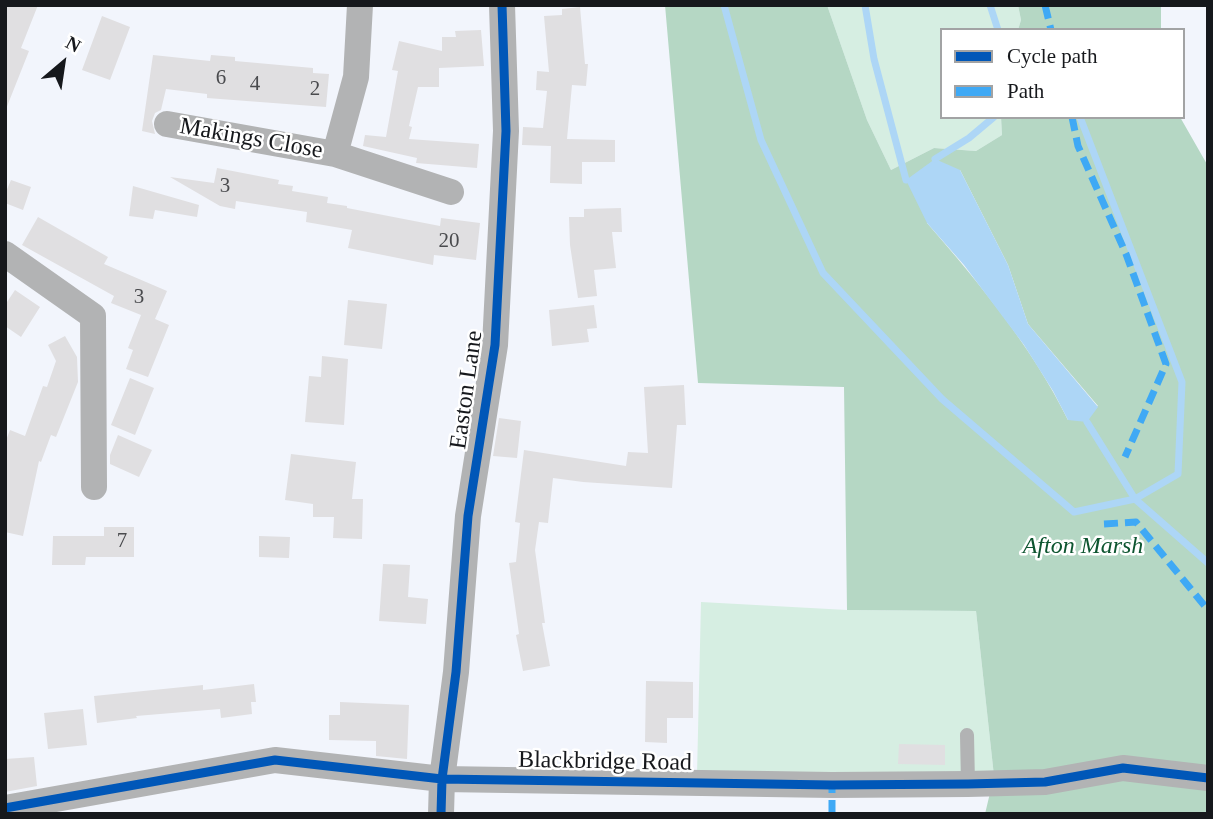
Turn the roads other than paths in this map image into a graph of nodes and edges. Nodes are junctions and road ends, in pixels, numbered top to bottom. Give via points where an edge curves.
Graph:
1 (360, 5) edge
2 (502, 5) edge
3 (167, 124) dead end
4 (335, 154) junction
5 (451, 192) dead end
6 (5, 254) edge
7 (94, 487) dead end
8 (967, 735) dead end
9 (1208, 778) edge
10 (442, 779) junction
11 (968, 784) junction
12 (5, 808) edge
13 (441, 814) edge

1 - 4 street via 356,76
2 - 10 street, Easton Lane via 506,131 495,345 468,516
3 - 4 street, Makings Close
4 - 5 street, Makings Close
6 - 7 street via 93,316
8 - 11 lane
9 - 11 street, Blackbridge Road via 1123,768 1045,782
10 - 11 street, Blackbridge Road
10 - 12 street, Blackbridge Road via 275,760
10 - 13 street, Easton Lane

